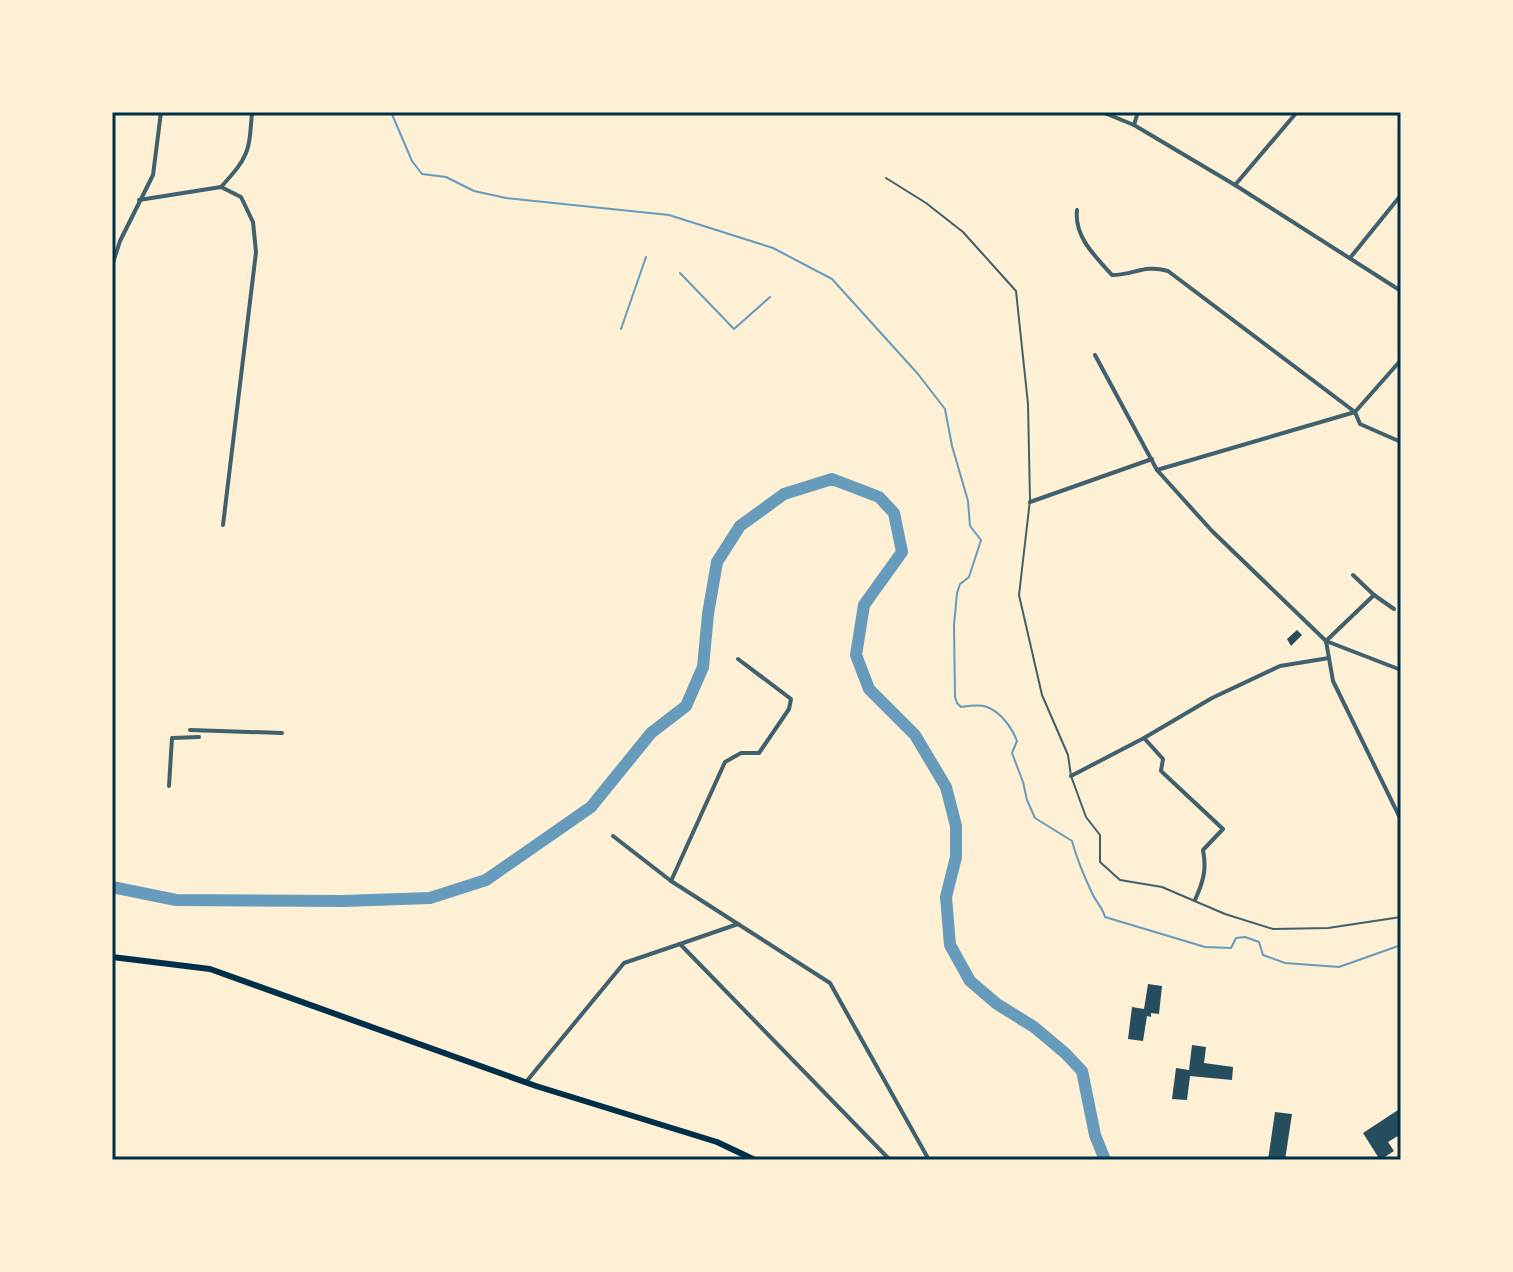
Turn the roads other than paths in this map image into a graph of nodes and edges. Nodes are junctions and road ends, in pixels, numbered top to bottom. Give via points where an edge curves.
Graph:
1 (161, 112) edge
2 (252, 112) edge
3 (1102, 112) edge
4 (1138, 112) edge
5 (1297, 112) edge
6 (1134, 125) junction
7 (886, 178) dead end
8 (1235, 185) junction
9 (221, 187) junction
10 (1401, 195) edge
11 (139, 200) junction
12 (1077, 210) dead end
13 (1350, 258) junction
14 (112, 266) edge
15 (1401, 291) edge
16 (1095, 355) dead end
17 (1401, 360) edge
18 (1355, 412) junction
19 (1401, 442) edge
20 (1152, 459) junction
21 (1157, 470) junction
22 (1030, 502) junction
23 (223, 525) dead end
24 (1353, 575) dead end
25 (1374, 595) junction
26 (1394, 609) dead end
27 (1326, 641) junction
28 (1329, 658) junction
29 (738, 659) dead end
30 (1401, 670) edge
31 (190, 730) dead end
32 (282, 733) dead end
33 (199, 737) dead end
34 (1144, 738) junction
35 (1071, 776) junction
36 (169, 786) dead end
37 (1401, 820) edge
38 (613, 836) dead end
39 (671, 881) junction
40 (1195, 900) junction
41 (1401, 917) edge
42 (738, 924) junction
43 (680, 944) junction
44 (112, 957) edge
45 (526, 1082) junction
46 (755, 1160) edge
47 (890, 1160) edge
48 (929, 1160) edge

1 - 11 street via 153,175
2 - 9 street via 247,153
3 - 6 street
4 - 6 street
5 - 8 street
6 - 8 street
7 - 22 lane via 963,232 1016,291 1028,404
8 - 13 street
9 - 11 street
9 - 23 street via 241,197 253,222 256,252
10 - 13 street
11 - 14 street
12 - 18 street via 1084,243 1112,275 1152,267 1168,271
13 - 15 street
16 - 20 street
17 - 18 street
18 - 19 street via 1360,424
18 - 21 street
20 - 21 street
20 - 22 street
21 - 27 street
22 - 35 lane via 1019,595 1042,695 1068,755
24 - 25 street
25 - 26 street
25 - 27 street
27 - 28 street
27 - 30 street
28 - 34 street via 1280,666
28 - 37 street via 1333,681
29 - 39 street via 791,699 789,709 759,753 741,753 725,762
31 - 32 street
33 - 36 street via 172,738
34 - 35 street
34 - 40 street via 1163,759 1161,771 1223,829 1203,850 1204,880
35 - 40 lane via 1086,817 1100,835 1100,862 1120,880 1162,887
38 - 39 street
39 - 42 street
40 - 41 lane via 1273,929 1328,928
42 - 43 street
42 - 48 street via 830,983
43 - 45 street via 624,963
43 - 47 street
44 - 45 main road via 210,969
45 - 46 main road via 717,1142

